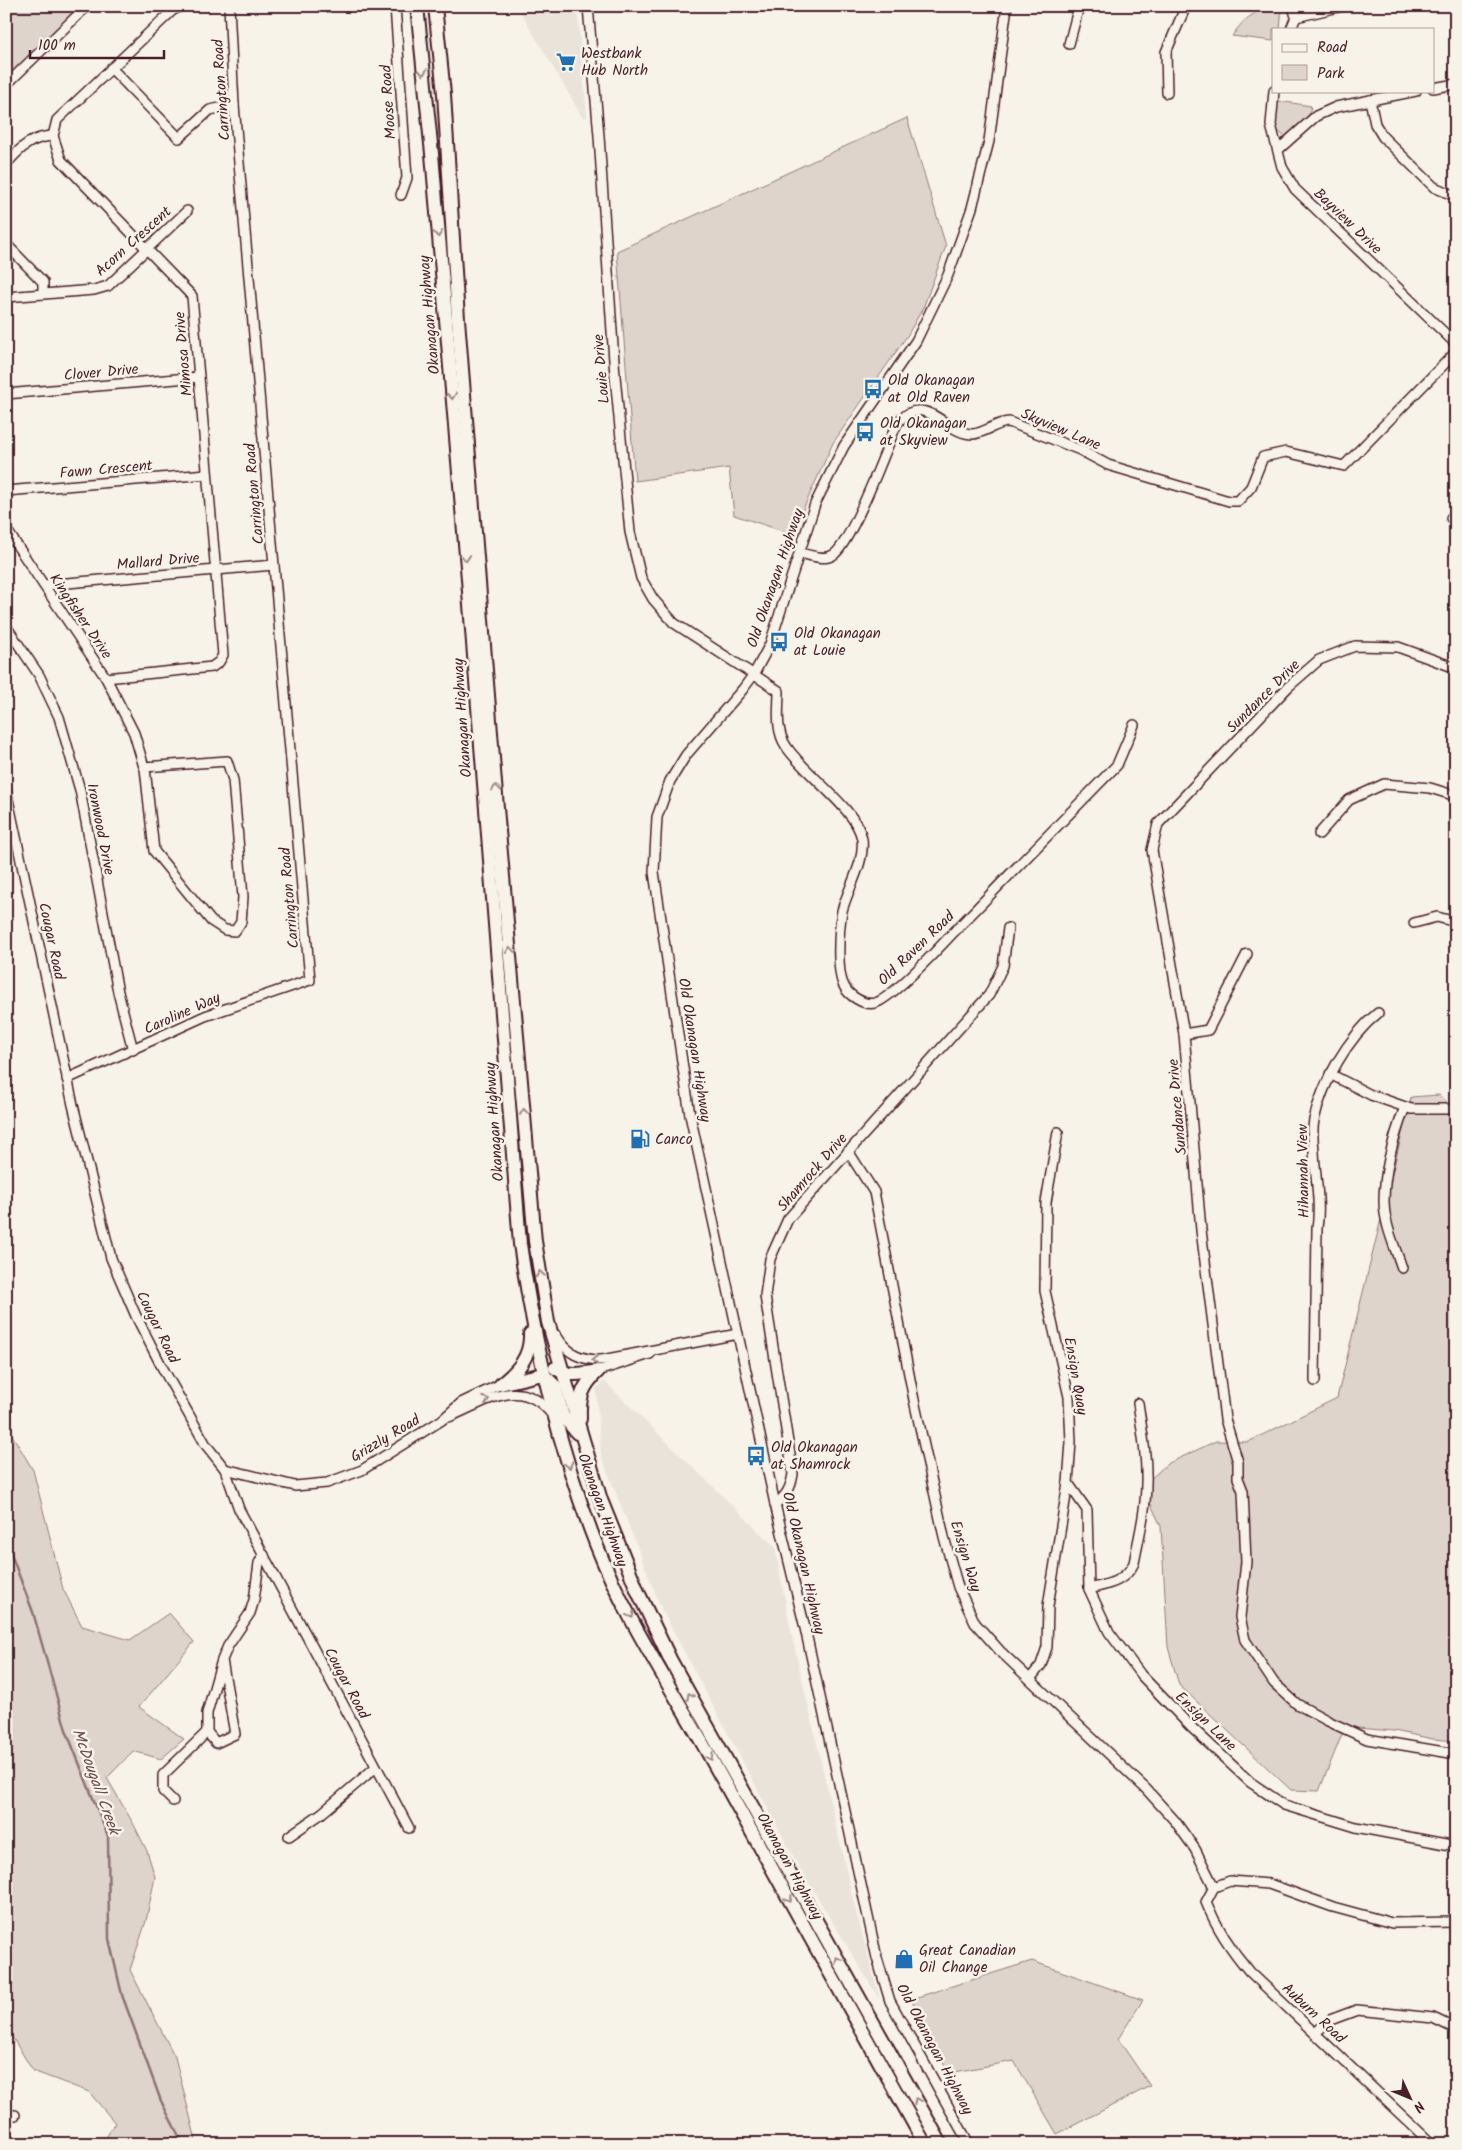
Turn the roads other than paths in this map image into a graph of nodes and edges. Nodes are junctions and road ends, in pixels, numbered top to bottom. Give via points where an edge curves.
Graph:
1 (87, 6) edge
2 (182, 6) edge
3 (229, 6) edge
4 (395, 6) edge
5 (417, 6) edge
6 (425, 6) edge
7 (435, 6) edge
8 (588, 6) edge
9 (1007, 6) edge
10 (1079, 6) edge
11 (1186, 6) edge
12 (1293, 6) edge
13 (1343, 6) edge
14 (1296, 17) junction
15 (1291, 28) edge
16 (1069, 44) dead end
17 (111, 68) junction
18 (1456, 84) edge
19 (6, 85) edge
20 (1434, 88) edge
21 (1274, 92) edge
22 (1411, 92) edge
23 (1167, 93) dead end
24 (444, 94) junction
25 (1370, 100) junction
26 (234, 105) junction
27 (53, 136) junction
28 (1278, 150) junction
29 (6, 164) edge
30 (401, 195) dead end
31 (1455, 196) edge
32 (188, 211) dead end
33 (6, 244) edge
34 (147, 249) junction
35 (43, 294) junction
36 (6, 297) edge
37 (1456, 344) edge
38 (1456, 352) edge
39 (199, 377) junction
40 (6, 394) edge
41 (207, 474) junction
42 (6, 491) edge
43 (6, 529) edge
44 (800, 553) junction
45 (274, 565) junction
46 (216, 570) junction
47 (44, 585) junction
48 (6, 626) edge
49 (1456, 668) edge
50 (754, 674) junction
51 (106, 678) junction
52 (1134, 725) dead end
53 (145, 768) dead end
54 (6, 790) edge
55 (1456, 796) edge
56 (1319, 834) dead end
57 (1456, 922) edge
58 (1414, 923) dead end
59 (1008, 928) dead end
60 (1247, 954) dead end
61 (310, 980) joint
62 (1378, 1013) dead end
63 (1184, 1034) junction
64 (133, 1050) junction
65 (1330, 1074) junction
66 (67, 1079) junction
67 (1405, 1107) junction
68 (1456, 1109) edge
69 (1058, 1132) dead end
70 (848, 1151) junction
71 (1402, 1268) dead end
72 (528, 1296) junction
73 (548, 1322) junction
74 (738, 1334) junction
75 (660, 1350) junction
76 (598, 1371) junction
77 (561, 1372) junction
78 (543, 1374) junction
79 (1315, 1381) dead end
80 (501, 1384) junction
81 (1138, 1403) dead end
82 (555, 1419) junction
83 (442, 1420) junction
84 (581, 1439) junction
85 (225, 1470) junction
86 (1068, 1483) junction
87 (775, 1504) junction
88 (264, 1555) junction
89 (1089, 1589) junction
90 (222, 1660) junction
91 (1030, 1679) junction
92 (207, 1732) junction
93 (1456, 1754) edge
94 (376, 1766) junction
95 (173, 1801) dead end
96 (409, 1828) dead end
97 (289, 1836) dead end
98 (1456, 1846) edge
99 (1214, 1887) junction
100 (1456, 1922) edge
101 (1456, 2029) edge
102 (1315, 2033) junction
103 (925, 2144) edge
104 (941, 2144) edge
105 (969, 2144) edge
106 (1432, 2144) edge

1 - 19 street
2 - 17 street via 173,10
3 - 26 street, Carrington Road
4 - 30 street, Moose Road via 407,178
5 -> 72 highway, Okanagan Highway via 502,988 520,1244
6 - 24 highway via 429,47
7 - 24 highway, Okanagan Highway
8 - 50 street, Louie Drive via 615,376 630,532 641,578 653,599 674,623
9 - 44 street, Old Okanagan Highway via 989,141 972,208 948,275 916,341 844,446 815,504
10 - 16 street
11 - 23 street via 1166,52
12 - 14 street
13 - 14 street
14 - 15 street
17 - 26 street via 179,138 210,110
17 - 27 street via 57,120
18 - 20 street
21 - 28 street, Bayview Drive via 1271,125
22 - 25 street
73 -> 24 highway, Okanagan Highway via 535,1241 497,808 458,319
25 - 28 street via 1336,107 1316,116
25 - 31 street via 1375,124 1383,137 1434,187
26 - 45 street, Carrington Road
27 - 29 street via 41,136 25,145
27 - 34 street, Mimosa Drive via 61,160
28 - 37 street, Bayview Drive via 1282,167 1295,189
32 - 34 street, Acorn Crescent
33 - 35 street via 43,282
34 - 35 street, Acorn Crescent via 108,286
34 - 39 street, Mimosa Drive via 192,296
35 - 36 street, Acorn Crescent
38 - 44 street, Skyview Lane via 1344,466 1286,452 1263,457 1251,487 1238,501 1108,465 1080,450 1009,422 973,434 956,430 934,414 912,412 897,423 861,510 838,552 824,558
39 - 40 street, Clover Drive
39 - 41 street, Mimosa Drive
41 - 42 street, Fawn Crescent
41 - 46 street, Mimosa Drive
43 - 47 street, Kingfisher Drive
44 - 50 street, Old Okanagan Highway via 770,644
45 - 46 street, Mallard Drive
45 - 61 street, Carrington Road
46 - 47 street, Mallard Drive
46 - 51 street, Mimosa Drive via 223,655 219,662 202,669
47 - 51 street, Kingfisher Drive
48 - 64 street, Ironwood Drive via 39,675 59,717 80,790 118,992
49 - 63 street, Sundance Drive via 1398,647 1355,646 1319,660 1288,687 1158,824 1152,850
50 - 52 street, Old Raven Road via 779,691 779,728 785,746 843,808 861,836 863,852 842,912 838,968 844,987 857,1000 873,1004 882,1000 925,961 1117,764
50 - 74 street, Old Okanagan Highway via 686,755 670,781 657,817 654,872 690,1115
51 - 53 street, Kingfisher Drive via 134,733 144,767 227,761 233,780 243,897 240,922 235,930 225,930 211,921 154,852
54 - 66 street, Cougar Road
55 - 56 street via 1430,788 1384,784 1349,800
57 - 58 street via 1437,917
59 - 70 street, Shamrock Drive via 1003,966 989,995
60 - 63 street via 1208,1030
61 - 64 street, Caroline Way via 205,1016
62 - 65 street, Hihannah View via 1364,1024
63 - 93 street, Sundance Drive via 1201,1230 1224,1410 1243,1491 1246,1562 1240,1618 1245,1640 1274,1683 1297,1704 1328,1721 1367,1740
64 - 66 street, Caroline Way
65 - 67 street via 1370,1095
65 - 79 street, Hihannah View via 1314,1121 1320,1214
66 - 85 street, Cougar Road via 111,1258 162,1367 206,1445
67 - 68 street
67 - 71 street via 1390,1154 1384,1202 1387,1223
69 - 86 street, Ensign Quay via 1046,1202 1045,1291 1069,1397 1071,1442
70 - 87 street, Shamrock Drive via 788,1219 770,1259 765,1296 793,1474 789,1490
70 - 91 street, Ensign Way via 874,1192 914,1400 958,1587 975,1623
72 - 77 highway via 543,1324 550,1359
72 - 78 highway, Okanagan Highway
72 - 80 highway via 528,1354
75 -> 73 street via 586,1360 560,1343
73 - 77 highway, Okanagan Highway
74 - 75 street
74 - 87 street, Old Okanagan Highway
75 - 76 street
76 - 77 highway via 574,1375
76 - 84 highway via 583,1389
77 - 84 highway, Okanagan Highway
78 - 80 highway
78 - 82 highway, Okanagan Highway
78 - 84 highway via 555,1386 564,1416
80 - 83 street, Grizzly Road via 461,1403
81 - 89 street via 1146,1484 1134,1563 1122,1580
83 -> 82 street, Grizzly Road via 501,1394 532,1396
82 -> 103 highway, Okanagan Highway via 596,1544 614,1584
83 - 85 street, Grizzly Road via 362,1470 326,1483 296,1486
104 -> 84 highway, Okanagan Highway via 671,1661 638,1592 601,1500
85 - 88 street, Cougar Road via 239,1509
86 - 89 street, Ensign Lane via 1087,1510
86 - 91 street, Ensign Quay via 1048,1606 1047,1647 1041,1666
87 - 105 street, Old Okanagan Highway via 806,1628 877,1958 890,2000
88 - 90 street via 259,1563 250,1614
88 - 94 street, Cougar Road
89 - 98 street, Ensign Lane via 1109,1632 1141,1675 1250,1782 1284,1805 1313,1815 1356,1827
90 - 92 street via 207,1713
90 - 92 street via 235,1734 216,1743
91 - 99 street, Ensign Way via 1146,1789 1175,1821 1196,1850
92 - 95 street via 163,1775 163,1791
94 - 96 street, Cougar Road
94 - 97 street via 322,1813
99 - 100 street via 1230,1880 1270,1884 1392,1923
99 - 102 street, Auburn Road via 1206,1902 1228,1946 1250,1972
101 - 102 street via 1433,2018 1357,2010 1330,2020
102 - 106 street, Auburn Road

